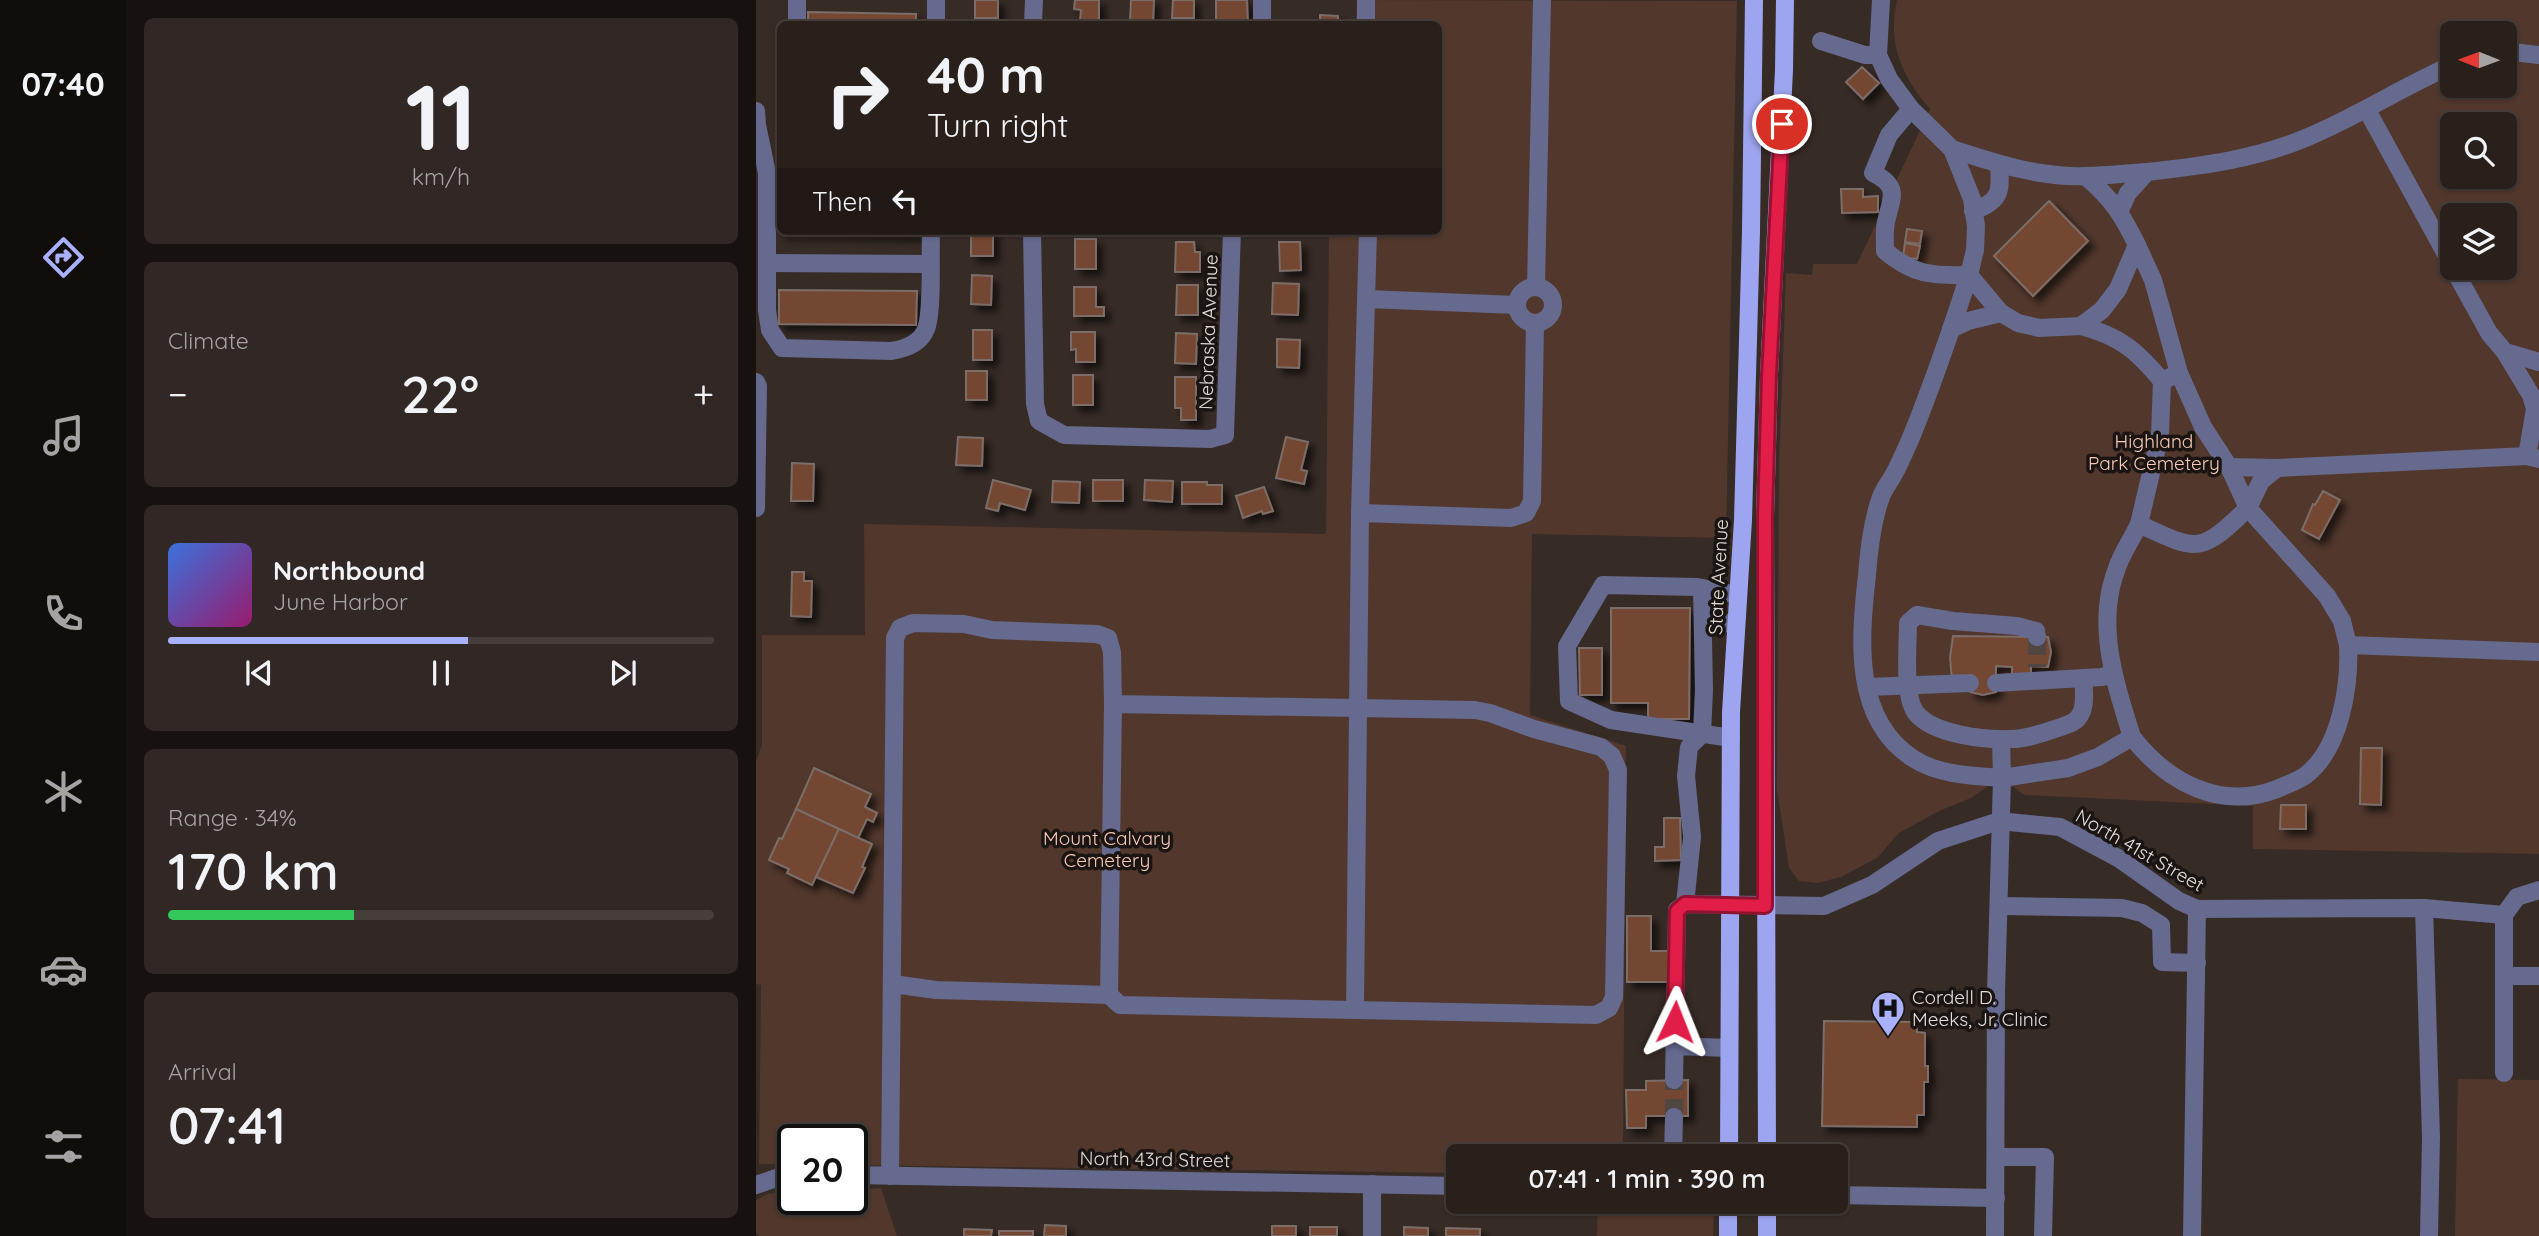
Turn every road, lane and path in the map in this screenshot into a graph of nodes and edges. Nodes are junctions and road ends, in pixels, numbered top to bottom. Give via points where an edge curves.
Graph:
1 (797, 0) edge
2 (936, 0) edge
3 (1034, 0) edge
4 (1262, 0) edge
5 (1366, 0) edge
6 (1542, 0) edge
7 (1754, 0) edge
8 (1785, 0) edge
9 (1881, 0) edge
10 (797, 21) edge
11 (936, 21) edge
12 (1033, 21) edge
13 (1262, 21) edge
14 (1366, 21) edge
15 (1821, 41) dead end
16 (2517, 52) edge
17 (1878, 55) junction
18 (2539, 55) edge
19 (2440, 71) edge
20 (1912, 109) junction
21 (2367, 110) junction
22 (756, 111) edge
23 (1952, 149) junction
24 (1999, 164) junction
25 (2147, 172) junction
26 (2085, 176) junction
27 (774, 184) edge
28 (2120, 210) junction
29 (1973, 211) junction
30 (931, 235) edge
31 (1032, 235) edge
32 (1232, 235) edge
33 (1368, 235) edge
34 (2440, 244) edge
35 (2137, 245) junction
36 (767, 263) junction
37 (930, 264) junction
38 (1969, 275) junction
39 (2460, 280) edge
40 (1536, 287) junction
41 (1367, 299) junction
42 (1516, 305) junction
43 (2001, 313) junction
44 (1535, 324) junction
45 (2081, 326) junction
46 (1951, 329) junction
47 (2505, 352) junction
48 (2539, 362) edge
49 (2171, 377) junction
50 (756, 382) edge
51 (2537, 406) edge
52 (2533, 457) edge
53 (2229, 467) junction
54 (2277, 468) junction
55 (756, 508) edge
56 (2248, 508) junction
57 (1360, 513) junction
58 (2139, 524) junction
59 (1702, 588) junction
60 (1738, 595) junction
61 (1736, 623) junction
62 (1703, 624) junction
63 (2037, 637) dead end
64 (2348, 645) junction
65 (2539, 652) edge
66 (2113, 674) junction
67 (2084, 678) junction
68 (1970, 683) dead end
69 (1996, 683) dead end
70 (1909, 685) junction
71 (1867, 687) junction
72 (1112, 704) junction
73 (1357, 708) junction
74 (1702, 734) junction
75 (2132, 737) junction
76 (1731, 738) junction
77 (2001, 739) junction
78 (2001, 778) junction
79 (1999, 821) junction
80 (2539, 890) edge
81 (1685, 904) junction
82 (1731, 906) junction
83 (1765, 906) junction
84 (1999, 906) junction
85 (2424, 908) junction
86 (2197, 909) junction
87 (2504, 915) junction
88 (2197, 963) junction
89 (2505, 976) junction
90 (2539, 976) edge
91 (893, 984) junction
92 (1109, 995) junction
93 (1355, 1010) junction
94 (1674, 1046) junction
95 (1729, 1048) junction
96 (2504, 1073) dead end
97 (1674, 1080) tunnel mouth
98 (1674, 1117) tunnel mouth
99 (1673, 1144) edge
100 (1729, 1144) edge
101 (1767, 1144) edge
102 (1996, 1157) junction
103 (868, 1175) edge
104 (890, 1176) junction
105 (777, 1178) edge
106 (1372, 1184) junction
107 (756, 1185) edge
108 (1446, 1186) edge
109 (1848, 1195) edge
110 (1996, 1198) junction
111 (1728, 1214) edge
112 (1767, 1214) edge
113 (1371, 1236) edge
114 (1728, 1236) edge
115 (1767, 1236) edge
116 (1994, 1236) edge
117 (2043, 1236) edge
118 (2192, 1236) edge
119 (2429, 1236) edge

1 - 10 street
2 - 11 street
3 - 12 street
4 - 13 street
5 - 14 street
6 - 40 street
7 - 60 main road, State Avenue via 1751,245
8 - 83 main road via 1765,516
9 - 17 street
15 - 17 street
16 - 18 street
17 - 20 street
19 - 21 street
20 - 23 street
20 - 38 street via 1889,135 1873,173 1886,179 1892,193 1885,251 1916,272
21 - 25 street via 2306,138 2251,156
21 - 34 street
22 - 27 street
23 - 24 street
23 - 29 street
24 - 26 street
24 - 29 street via 1998,196
25 - 26 street
25 - 28 street
26 - 28 street
27 - 36 street
28 - 35 street
29 - 38 street via 1975,250
30 - 37 street
31 - 32 street, Nebraska Avenue via 1039,421 1064,435 1210,439 1225,435
33 - 41 street
35 - 45 street via 2118,289 2102,310
35 - 49 street via 2153,280
36 - 37 street
36 - 37 street via 770,330 782,348 891,351 906,349 926,330
38 - 43 street
38 - 46 street
39 - 47 street
40 - 42 street via 1520,294
40 - 44 street via 1547,292 1553,302 1547,319
41 - 42 street
41 - 57 street
42 - 44 street via 1520,316
43 - 45 street via 2039,328
43 - 46 street
44 - 57 street via 1532,501 1525,513 1511,517
45 - 49 street via 2126,343
46 - 71 street via 1875,516 1861,629
47 - 48 street
47 - 51 street
49 - 53 street
49 - 58 street
50 - 55 street
51 - 52 street
52 - 54 street
53 - 54 street
53 - 56 street
54 - 56 street via 2261,481
56 - 58 street via 2204,544 2175,541
56 - 64 street via 2327,596 2342,621
57 - 73 street
58 - 66 street via 2117,568 2109,598 2107,636
59 - 60 street
59 - 62 street
59 - 74 street via 1603,585 1567,646 1569,701 1611,720
60 - 61 main road, State Avenue
61 - 62 street
61 - 76 main road, State Avenue
62 - 74 street
63 - 70 street via 2036,631 2017,626 1962,629 1917,615 1908,623
64 - 65 street
64 - 75 street via 2344,705 2336,732 2307,775 2284,786 2237,798 2214,795 2165,771
66 - 67 street
66 - 75 street
67 - 69 street via 2037,673
67 - 77 street via 2081,714 2073,723 2042,734
68 - 70 street
70 - 71 street
70 - 77 street via 1916,714 1936,726
71 - 78 street via 1888,735 1915,760 1956,773
72 - 73 street
72 - 91 street via 1112,652 1108,639 1097,634 992,630 964,624 913,623 900,628 895,638
72 - 92 street
73 - 93 street
73 - 93 street via 1490,713 1601,747 1618,770 1614,997 1609,1008 1596,1015
74 - 76 street
74 - 81 street via 1689,747 1686,776 1692,837
75 - 78 street via 2068,768
76 - 82 main road, State Avenue
77 - 78 street
78 - 79 street
79 - 83 street, North 41st Street via 1938,841 1872,885 1825,906
79 - 84 street
79 - 86 street, North 41st Street via 2060,827
80 - 87 street via 2517,897
81 - 82 street, North 41st Street
81 - 94 street via 1677,911
82 - 83 street, North 41st Street
82 - 95 main road, State Avenue
83 - 101 main road
84 - 88 street via 2122,908 2142,913 2161,925 2162,962
84 - 102 street
85 - 86 street, North 41st Street
85 - 87 street, North 41st Street
85 - 119 street via 2431,1137
86 - 88 street
87 - 89 street
88 - 118 street
89 - 90 street
89 - 96 street
91 - 92 street via 936,990
91 - 104 street
92 - 93 street via 1120,1005
94 - 95 street
94 - 97 street
95 - 100 main road, State Avenue
98 - 99 street
102 - 110 street
102 - 117 street via 2045,1157
103 - 104 street, North 43rd Street
104 - 106 street, North 43rd Street
105 - 107 street
106 - 108 street, North 43rd Street
106 - 113 street
109 - 110 street
110 - 116 street
111 - 114 main road
112 - 115 main road

